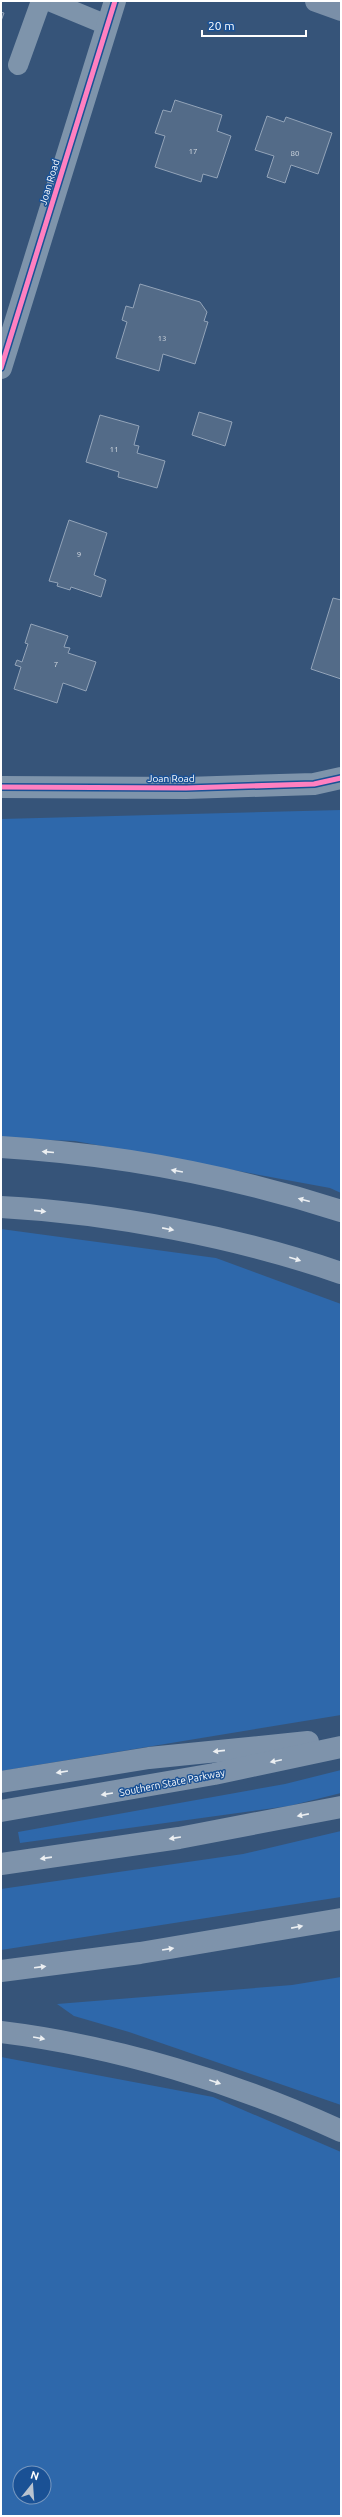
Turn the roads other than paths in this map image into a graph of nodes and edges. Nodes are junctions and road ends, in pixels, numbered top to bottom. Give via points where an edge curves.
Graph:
1 (41, 1) edge
2 (50, 1) edge
3 (115, 1) edge
4 (316, 1) edge
5 (341, 10) edge
6 (107, 26) junction
7 (18, 65) dead end
8 (1, 368) edge
9 (341, 778) edge
10 (1, 787) edge
11 (1, 1147) edge
12 (1, 1208) edge
13 (341, 1211) edge
14 (341, 1273) edge
15 (341, 1739) edge
16 (341, 1747) edge
17 (1, 1782) edge
18 (341, 1807) edge
19 (1, 1811) edge
20 (1, 1864) edge
21 (341, 1919) edge
22 (1, 1972) edge
23 (1, 2032) edge
24 (341, 2131) edge

1 - 7 lane
2 - 6 lane
3 - 6 street, Joan Road
4 - 5 main road
6 - 8 street, Joan Road
9 - 10 street, Joan Road via 314,784 186,788
13 -> 11 highway via 256,1186 191,1173 73,1154
12 -> 14 highway via 109,1219 167,1229 281,1255
15 -> 17 highway via 149,1758
16 -> 19 highway, Southern State Parkway via 159,1784
18 -> 20 highway via 179,1838
22 -> 21 highway via 140,1953
23 -> 24 highway via 62,2042 178,2070

